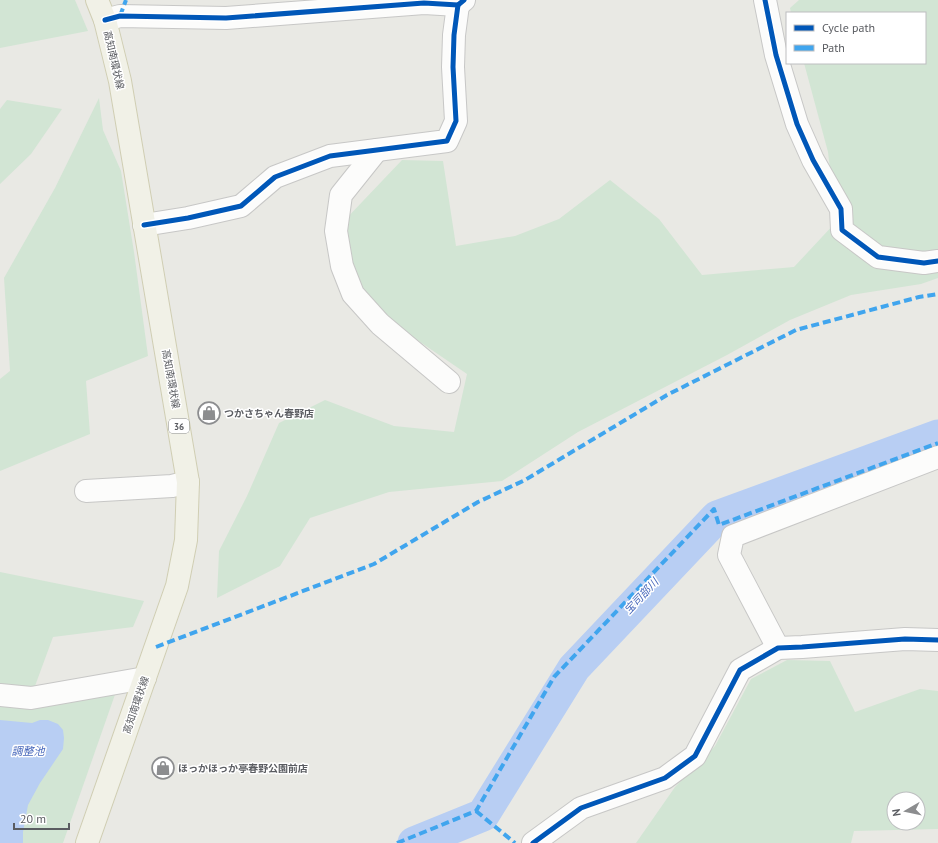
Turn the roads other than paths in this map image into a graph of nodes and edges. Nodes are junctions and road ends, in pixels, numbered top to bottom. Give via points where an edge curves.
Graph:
1 (97, 0) edge
2 (765, 0) edge
3 (461, 2) edge
4 (105, 20) junction
5 (377, 150) junction
6 (144, 225) junction
7 (938, 261) edge
8 (449, 382) dead end
9 (938, 457) edge
10 (188, 482) junction
11 (86, 491) dead end
12 (938, 640) edge
13 (778, 648) junction
14 (145, 678) junction
15 (0, 695) edge
16 (87, 843) edge
17 (533, 843) edge

1 - 4 main road, 高知南環状線 / 36
2 - 7 street via 776,55 797,124 840,209 842,230 878,257 924,263
3 - 4 street via 226,18 120,16
3 - 5 street via 454,35 456,121 447,141
4 - 6 main road, 高知南環状線 / 36 via 120,81
5 - 6 street via 330,156 275,177 241,206
5 - 8 street via 341,195 336,231 342,266 353,294 380,324
6 - 10 main road, 高知南環状線 / 36
9 - 13 street via 733,536 729,555
10 - 11 street via 172,486
10 - 14 main road, 高知南環状線 / 36 via 186,540 177,586
12 - 13 street via 906,639
13 - 17 street via 740,670 695,756 664,778 581,808
14 - 15 street via 31,698
14 - 16 main road, 高知南環状線 / 36

